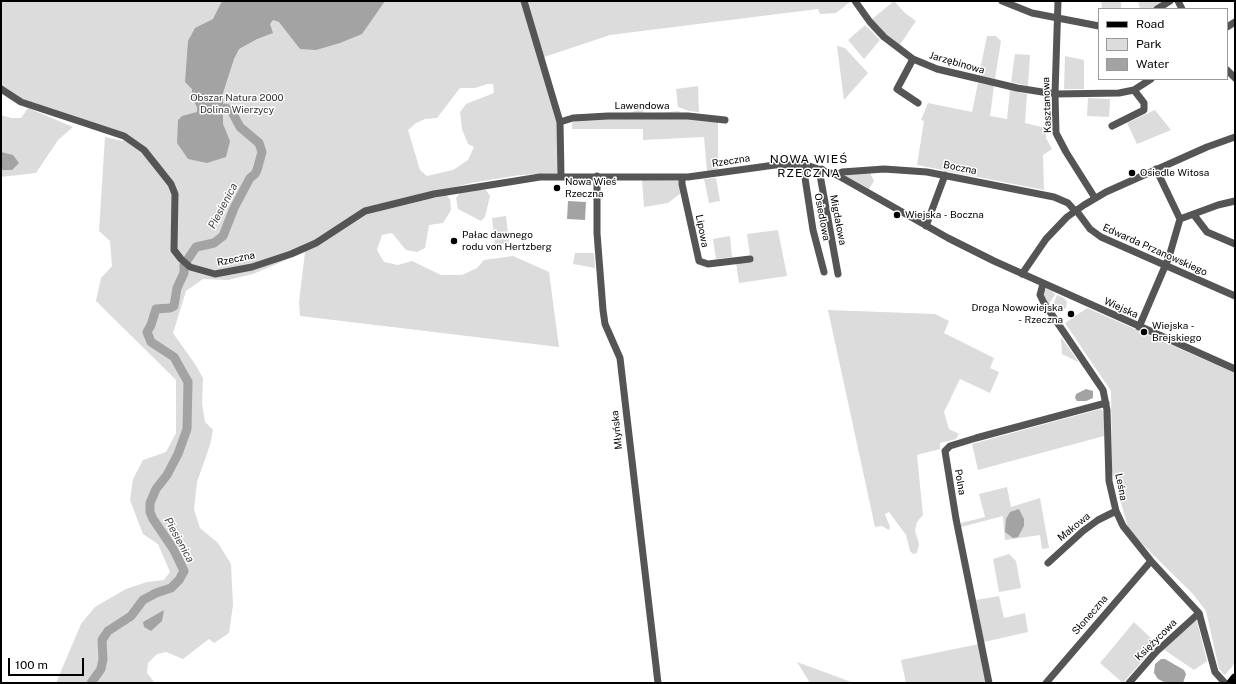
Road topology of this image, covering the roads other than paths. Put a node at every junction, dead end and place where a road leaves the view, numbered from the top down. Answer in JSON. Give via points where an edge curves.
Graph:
{"nodes":[{"id":1,"x":524,"y":1,"type":"edge"},
{"id":2,"x":855,"y":1,"type":"edge"},
{"id":3,"x":1002,"y":1,"type":"edge"},
{"id":4,"x":1058,"y":1,"type":"edge"},
{"id":5,"x":1170,"y":1,"type":"edge"},
{"id":6,"x":1160,"y":8,"type":"edge"},
{"id":7,"x":1057,"y":19,"type":"junction"},
{"id":8,"x":1098,"y":26,"type":"edge"},
{"id":9,"x":913,"y":59,"type":"junction"},
{"id":10,"x":1149,"y":80,"type":"edge"},
{"id":11,"x":1,"y":88,"type":"edge"},
{"id":12,"x":1134,"y":90,"type":"junction"},
{"id":13,"x":1055,"y":94,"type":"junction"},
{"id":14,"x":918,"y":103,"type":"dead end"},
{"id":15,"x":724,"y":120,"type":"dead end"},
{"id":16,"x":560,"y":122,"type":"junction"},
{"id":17,"x":1112,"y":126,"type":"dead end"},
{"id":18,"x":1235,"y":137,"type":"edge"},
{"id":19,"x":803,"y":165,"type":"junction"},
{"id":20,"x":822,"y":169,"type":"junction"},
{"id":21,"x":1156,"y":170,"type":"junction"},
{"id":22,"x":837,"y":175,"type":"junction"},
{"id":23,"x":945,"y":175,"type":"junction"},
{"id":24,"x":562,"y":176,"type":"junction"},
{"id":25,"x":597,"y":176,"type":"junction"},
{"id":26,"x":682,"y":177,"type":"junction"},
{"id":27,"x":1095,"y":198,"type":"junction"},
{"id":28,"x":1235,"y":201,"type":"edge"},
{"id":29,"x":1076,"y":210,"type":"junction"},
{"id":30,"x":1194,"y":215,"type":"junction"},
{"id":31,"x":1180,"y":219,"type":"junction"},
{"id":32,"x":926,"y":226,"type":"junction"},
{"id":33,"x":1235,"y":244,"type":"edge"},
{"id":34,"x":750,"y":259,"type":"dead end"},
{"id":35,"x":1166,"y":266,"type":"junction"},
{"id":36,"x":824,"y":272,"type":"dead end"},
{"id":37,"x":838,"y":274,"type":"dead end"},
{"id":38,"x":1022,"y":274,"type":"junction"},
{"id":39,"x":1043,"y":284,"type":"junction"},
{"id":40,"x":1235,"y":296,"type":"edge"},
{"id":41,"x":1139,"y":327,"type":"junction"},
{"id":42,"x":1235,"y":369,"type":"edge"},
{"id":43,"x":1106,"y":403,"type":"junction"},
{"id":44,"x":1116,"y":510,"type":"junction"},
{"id":45,"x":1151,"y":561,"type":"junction"},
{"id":46,"x":1048,"y":563,"type":"dead end"},
{"id":47,"x":1199,"y":613,"type":"junction"},
{"id":48,"x":1235,"y":678,"type":"edge"},
{"id":49,"x":1222,"y":682,"type":"edge"},
{"id":50,"x":658,"y":683,"type":"edge"},
{"id":51,"x":989,"y":683,"type":"edge"},
{"id":52,"x":1046,"y":683,"type":"edge"},
{"id":53,"x":1129,"y":683,"type":"edge"},
{"id":54,"x":1231,"y":683,"type":"edge"}],
"edges":[{"from":1,"to":16,"type":"street"},
{"from":2,"to":9,"type":"street","name":"Jarzębinowa","via":[[884,37]]},
{"from":3,"to":7,"type":"street","via":[[1032,14]]},
{"from":4,"to":7,"type":"street","name":"Kasztanowa"},
{"from":5,"to":6,"type":"street"},
{"from":7,"to":8,"type":"street"},
{"from":7,"to":13,"type":"street","name":"Kasztanowa"},
{"from":9,"to":13,"type":"street","name":"Jarzębinowa","via":[[964,76]]},
{"from":9,"to":14,"type":"street","via":[[897,89]]},
{"from":10,"to":12,"type":"street"},
{"from":11,"to":24,"type":"street","name":"Rzeczna","via":[[21,102],[124,136],[144,150],[171,184],[175,194],[174,250],[190,266],[215,274],[252,267],[292,254],[316,243],[372,209],[434,194],[523,178]]},
{"from":12,"to":13,"type":"street","name":"Jarzębinowa","via":[[1112,94]]},
{"from":12,"to":17,"type":"street","via":[[1144,103],[1144,110]]},
{"from":13,"to":27,"type":"street","name":"Kasztanowa","via":[[1055,125],[1059,141]]},
{"from":15,"to":16,"type":"street","name":"Lawendowa","via":[[688,116],[608,116],[573,118]]},
{"from":16,"to":24,"type":"street"},
{"from":18,"to":21,"type":"street"},
{"from":19,"to":20,"type":"street","name":"Rzeczna"},
{"from":19,"to":26,"type":"street","name":"Rzeczna","via":[[775,165]]},
{"from":19,"to":36,"type":"street","name":"Osiedlowa","via":[[813,230]]},
{"from":20,"to":22,"type":"street","name":"Rzeczna"},
{"from":20,"to":37,"type":"street","name":"Migdałowa","via":[[820,175]]},
{"from":21,"to":27,"type":"street"},
{"from":21,"to":31,"type":"street"},
{"from":22,"to":23,"type":"street","name":"Boczna","via":[[850,171],[891,168]]},
{"from":22,"to":32,"type":"street","name":"Rzeczna"},
{"from":23,"to":29,"type":"street","name":"Boczna","via":[[1054,197]]},
{"from":23,"to":32,"type":"street"},
{"from":24,"to":25,"type":"street","name":"Rzeczna"},
{"from":25,"to":26,"type":"street","name":"Rzeczna"},
{"from":25,"to":50,"type":"street","name":"Młyńska","via":[[597,233],[603,310],[605,324],[620,358]]},
{"from":26,"to":34,"type":"street","name":"Lipowa","via":[[699,261],[708,264]]},
{"from":27,"to":29,"type":"street"},
{"from":28,"to":30,"type":"street"},
{"from":29,"to":35,"type":"street","name":"Edwarda Przanowskiego","via":[[1097,235]]},
{"from":29,"to":38,"type":"street","via":[[1046,239]]},
{"from":30,"to":31,"type":"street"},
{"from":30,"to":33,"type":"street","via":[[1207,232]]},
{"from":31,"to":35,"type":"street"},
{"from":32,"to":38,"type":"street","name":"Rzeczna"},
{"from":35,"to":40,"type":"street","name":"Edwarda Przanowskiego"},
{"from":35,"to":41,"type":"street"},
{"from":38,"to":39,"type":"street","name":"Wiejska"},
{"from":39,"to":41,"type":"street","name":"Wiejska"},
{"from":39,"to":43,"type":"street","name":"Leśna","via":[[1040,296],[1099,382]]},
{"from":41,"to":42,"type":"street","name":"Wiejska"},
{"from":43,"to":44,"type":"street","name":"Leśna","via":[[1108,476]]},
{"from":43,"to":51,"type":"street","name":"Polna","via":[[976,438],[945,450]]},
{"from":44,"to":45,"type":"street","name":"Leśna","via":[[1126,531]]},
{"from":44,"to":46,"type":"street","name":"Makowa","via":[[1083,531]]},
{"from":45,"to":47,"type":"street","name":"Leśna"},
{"from":45,"to":52,"type":"street","name":"Słoneczna"},
{"from":47,"to":49,"type":"street","name":"Leśna","via":[[1215,672]]},
{"from":47,"to":53,"type":"street","name":"Księżycowa","via":[[1156,652]]},
{"from":48,"to":54,"type":"main road"}]}
